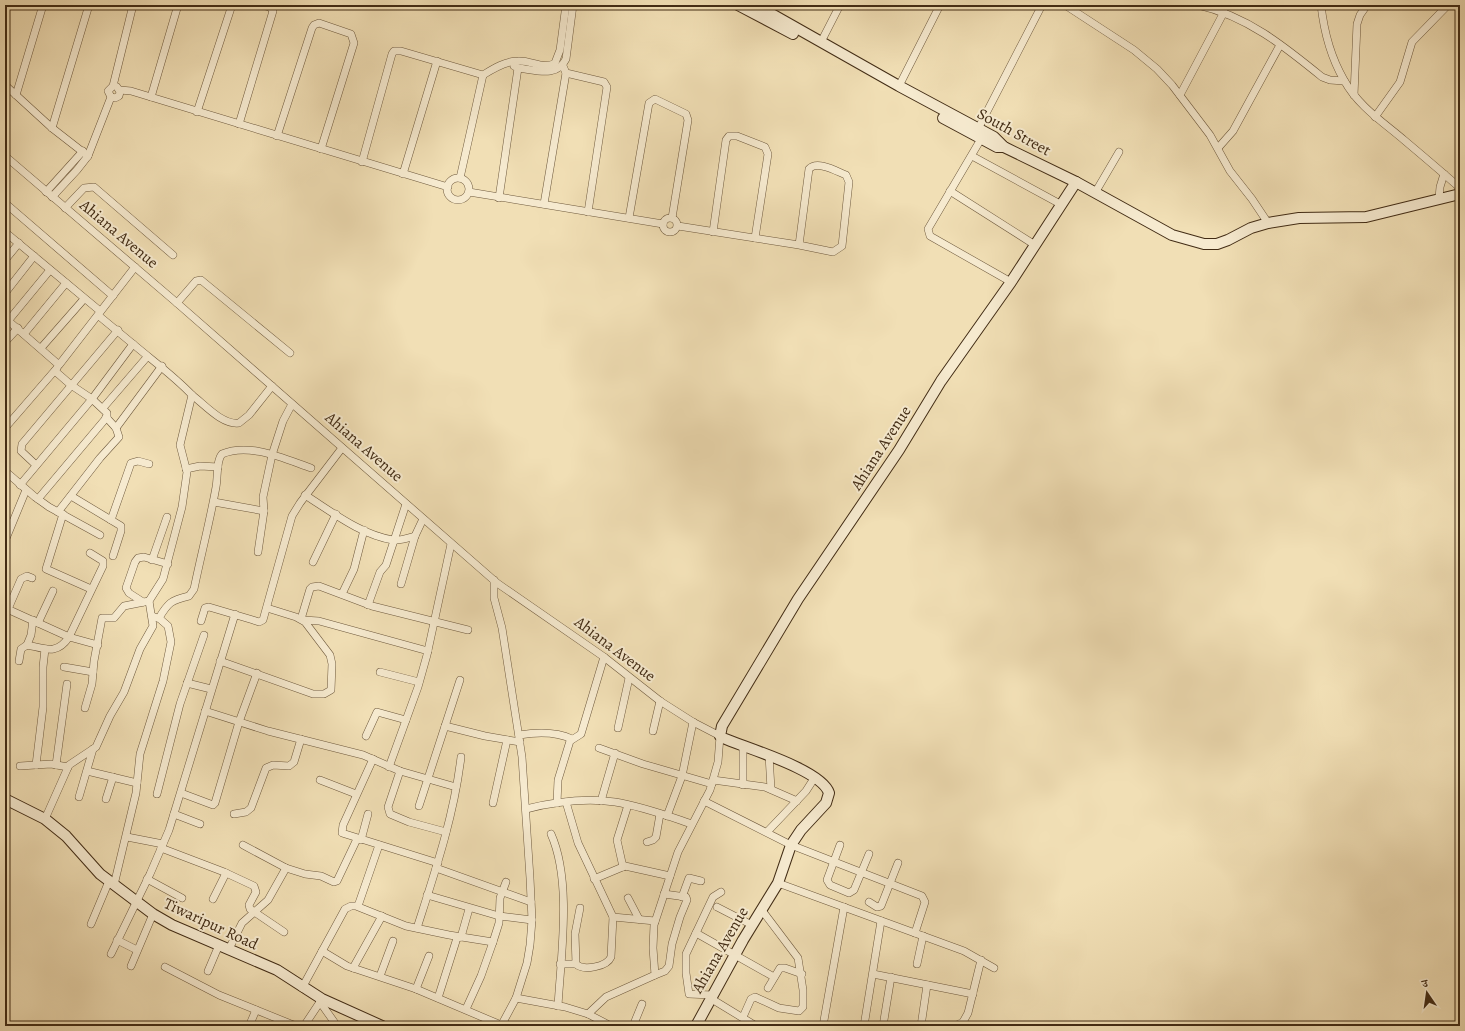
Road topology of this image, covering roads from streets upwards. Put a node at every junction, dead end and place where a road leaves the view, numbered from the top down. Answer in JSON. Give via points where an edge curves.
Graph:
{"nodes":[{"id":1,"x":43,"y":5,"type":"edge"},
{"id":2,"x":89,"y":5,"type":"edge"},
{"id":3,"x":133,"y":5,"type":"edge"},
{"id":4,"x":178,"y":5,"type":"edge"},
{"id":5,"x":232,"y":5,"type":"edge"},
{"id":6,"x":262,"y":5,"type":"edge"},
{"id":7,"x":738,"y":5,"type":"edge"},
{"id":8,"x":753,"y":5,"type":"edge"},
{"id":9,"x":840,"y":5,"type":"edge"},
{"id":10,"x":940,"y":5,"type":"edge"},
{"id":11,"x":1042,"y":5,"type":"edge"},
{"id":12,"x":1066,"y":5,"type":"edge"},
{"id":13,"x":1198,"y":5,"type":"edge"},
{"id":14,"x":1321,"y":5,"type":"edge"},
{"id":15,"x":1367,"y":5,"type":"edge"},
{"id":16,"x":1448,"y":5,"type":"edge"},
{"id":17,"x":569,"y":7,"type":"edge"},
{"id":18,"x":770,"y":12,"type":"edge"},
{"id":19,"x":1224,"y":12,"type":"junction"},
{"id":20,"x":821,"y":42,"type":"junction"},
{"id":21,"x":1280,"y":45,"type":"junction"},
{"id":22,"x":437,"y":61,"type":"junction"},
{"id":23,"x":512,"y":63,"type":"junction"},
{"id":24,"x":563,"y":66,"type":"junction"},
{"id":25,"x":518,"y":68,"type":"junction"},
{"id":26,"x":566,"y":73,"type":"junction"},
{"id":27,"x":483,"y":75,"type":"junction"},
{"id":28,"x":1344,"y":81,"type":"junction"},
{"id":29,"x":5,"y":85,"type":"edge"},
{"id":30,"x":113,"y":86,"type":"junction"},
{"id":31,"x":899,"y":86,"type":"junction"},
{"id":32,"x":120,"y":90,"type":"junction"},
{"id":33,"x":1354,"y":94,"type":"junction"},
{"id":34,"x":16,"y":95,"type":"junction"},
{"id":35,"x":1180,"y":95,"type":"junction"},
{"id":36,"x":111,"y":97,"type":"junction"},
{"id":37,"x":151,"y":97,"type":"junction"},
{"id":38,"x":197,"y":112,"type":"junction"},
{"id":39,"x":1375,"y":117,"type":"junction"},
{"id":40,"x":239,"y":124,"type":"junction"},
{"id":41,"x":52,"y":128,"type":"junction"},
{"id":42,"x":979,"y":134,"type":"junction"},
{"id":43,"x":278,"y":136,"type":"junction"},
{"id":44,"x":1218,"y":148,"type":"junction"},
{"id":45,"x":321,"y":149,"type":"junction"},
{"id":46,"x":1119,"y":152,"type":"dead end"},
{"id":47,"x":85,"y":153,"type":"junction"},
{"id":48,"x":5,"y":156,"type":"edge"},
{"id":49,"x":972,"y":156,"type":"junction"},
{"id":50,"x":362,"y":162,"type":"junction"},
{"id":51,"x":403,"y":174,"type":"junction"},
{"id":52,"x":1444,"y":174,"type":"junction"},
{"id":53,"x":460,"y":178,"type":"junction"},
{"id":54,"x":1076,"y":182,"type":"junction"},
{"id":55,"x":448,"y":187,"type":"junction"},
{"id":56,"x":1460,"y":188,"type":"edge"},
{"id":57,"x":950,"y":191,"type":"junction"},
{"id":58,"x":469,"y":192,"type":"junction"},
{"id":59,"x":1095,"y":193,"type":"junction"},
{"id":60,"x":49,"y":194,"type":"junction"},
{"id":61,"x":1460,"y":194,"type":"edge"},
{"id":62,"x":499,"y":198,"type":"junction"},
{"id":63,"x":1439,"y":198,"type":"junction"},
{"id":64,"x":5,"y":203,"type":"edge"},
{"id":65,"x":544,"y":204,"type":"junction"},
{"id":66,"x":1062,"y":205,"type":"junction"},
{"id":67,"x":65,"y":208,"type":"junction"},
{"id":68,"x":588,"y":212,"type":"junction"},
{"id":69,"x":629,"y":218,"type":"junction"},
{"id":70,"x":672,"y":218,"type":"junction"},
{"id":71,"x":1268,"y":223,"type":"junction"},
{"id":72,"x":663,"y":224,"type":"junction"},
{"id":73,"x":678,"y":226,"type":"junction"},
{"id":74,"x":5,"y":232,"type":"edge"},
{"id":75,"x":713,"y":232,"type":"junction"},
{"id":76,"x":755,"y":238,"type":"junction"},
{"id":77,"x":19,"y":243,"type":"junction"},
{"id":78,"x":799,"y":245,"type":"junction"},
{"id":79,"x":1035,"y":246,"type":"junction"},
{"id":80,"x":173,"y":255,"type":"dead end"},
{"id":81,"x":34,"y":256,"type":"junction"},
{"id":82,"x":5,"y":260,"type":"edge"},
{"id":83,"x":135,"y":267,"type":"junction"},
{"id":84,"x":50,"y":270,"type":"junction"},
{"id":85,"x":1011,"y":282,"type":"junction"},
{"id":86,"x":66,"y":283,"type":"junction"},
{"id":87,"x":5,"y":294,"type":"edge"},
{"id":88,"x":113,"y":296,"type":"junction"},
{"id":89,"x":84,"y":298,"type":"junction"},
{"id":90,"x":177,"y":302,"type":"junction"},
{"id":91,"x":100,"y":313,"type":"junction"},
{"id":92,"x":7,"y":319,"type":"edge"},
{"id":93,"x":18,"y":328,"type":"junction"},
{"id":94,"x":118,"y":330,"type":"junction"},
{"id":95,"x":24,"y":334,"type":"junction"},
{"id":96,"x":5,"y":342,"type":"edge"},
{"id":97,"x":133,"y":344,"type":"junction"},
{"id":98,"x":41,"y":348,"type":"junction"},
{"id":99,"x":290,"y":353,"type":"dead end"},
{"id":100,"x":147,"y":356,"type":"junction"},
{"id":101,"x":162,"y":366,"type":"junction"},
{"id":102,"x":57,"y":368,"type":"junction"},
{"id":103,"x":71,"y":385,"type":"junction"},
{"id":104,"x":272,"y":386,"type":"junction"},
{"id":105,"x":192,"y":395,"type":"junction"},
{"id":106,"x":92,"y":399,"type":"junction"},
{"id":107,"x":292,"y":404,"type":"junction"},
{"id":108,"x":103,"y":408,"type":"junction"},
{"id":109,"x":106,"y":417,"type":"junction"},
{"id":110,"x":5,"y":428,"type":"edge"},
{"id":111,"x":116,"y":428,"type":"junction"},
{"id":112,"x":342,"y":448,"type":"junction"},
{"id":113,"x":272,"y":455,"type":"junction"},
{"id":114,"x":149,"y":464,"type":"dead end"},
{"id":115,"x":36,"y":465,"type":"junction"},
{"id":116,"x":218,"y":467,"type":"junction"},
{"id":117,"x":311,"y":468,"type":"dead end"},
{"id":118,"x":186,"y":469,"type":"junction"},
{"id":119,"x":5,"y":471,"type":"edge"},
{"id":120,"x":23,"y":487,"type":"junction"},
{"id":121,"x":305,"y":495,"type":"junction"},
{"id":122,"x":71,"y":496,"type":"junction"},
{"id":123,"x":38,"y":499,"type":"junction"},
{"id":124,"x":214,"y":502,"type":"junction"},
{"id":125,"x":406,"y":504,"type":"junction"},
{"id":126,"x":264,"y":511,"type":"junction"},
{"id":127,"x":61,"y":513,"type":"junction"},
{"id":128,"x":336,"y":514,"type":"junction"},
{"id":129,"x":167,"y":517,"type":"dead end"},
{"id":130,"x":423,"y":519,"type":"junction"},
{"id":131,"x":111,"y":520,"type":"junction"},
{"id":132,"x":364,"y":530,"type":"junction"},
{"id":133,"x":100,"y":535,"type":"dead end"},
{"id":134,"x":415,"y":536,"type":"junction"},
{"id":135,"x":394,"y":540,"type":"junction"},
{"id":136,"x":5,"y":541,"type":"edge"},
{"id":137,"x":451,"y":544,"type":"junction"},
{"id":138,"x":258,"y":552,"type":"dead end"},
{"id":139,"x":90,"y":553,"type":"dead end"},
{"id":140,"x":113,"y":556,"type":"dead end"},
{"id":141,"x":152,"y":560,"type":"junction"},
{"id":142,"x":313,"y":562,"type":"dead end"},
{"id":143,"x":168,"y":564,"type":"junction"},
{"id":144,"x":32,"y":578,"type":"dead end"},
{"id":145,"x":494,"y":580,"type":"junction"},
{"id":146,"x":401,"y":584,"type":"dead end"},
{"id":147,"x":91,"y":590,"type":"junction"},
{"id":148,"x":53,"y":591,"type":"dead end"},
{"id":149,"x":342,"y":594,"type":"junction"},
{"id":150,"x":146,"y":602,"type":"junction"},
{"id":151,"x":368,"y":605,"type":"junction"},
{"id":152,"x":267,"y":608,"type":"junction"},
{"id":153,"x":6,"y":609,"type":"edge"},
{"id":154,"x":235,"y":614,"type":"junction"},
{"id":155,"x":155,"y":618,"type":"junction"},
{"id":156,"x":302,"y":620,"type":"junction"},
{"id":157,"x":35,"y":621,"type":"junction"},
{"id":158,"x":201,"y":621,"type":"dead end"},
{"id":159,"x":435,"y":622,"type":"junction"},
{"id":160,"x":468,"y":630,"type":"dead end"},
{"id":161,"x":204,"y":635,"type":"dead end"},
{"id":162,"x":70,"y":637,"type":"junction"},
{"id":163,"x":27,"y":645,"type":"junction"},
{"id":164,"x":98,"y":645,"type":"junction"},
{"id":165,"x":45,"y":649,"type":"junction"},
{"id":166,"x":428,"y":651,"type":"junction"},
{"id":167,"x":604,"y":658,"type":"junction"},
{"id":168,"x":19,"y":660,"type":"dead end"},
{"id":169,"x":220,"y":661,"type":"junction"},
{"id":170,"x":64,"y":667,"type":"dead end"},
{"id":171,"x":93,"y":672,"type":"junction"},
{"id":172,"x":380,"y":672,"type":"dead end"},
{"id":173,"x":256,"y":673,"type":"junction"},
{"id":174,"x":629,"y":678,"type":"junction"},
{"id":175,"x":460,"y":680,"type":"dead end"},
{"id":176,"x":419,"y":682,"type":"junction"},
{"id":177,"x":187,"y":683,"type":"junction"},
{"id":178,"x":67,"y":684,"type":"dead end"},
{"id":179,"x":211,"y":690,"type":"junction"},
{"id":180,"x":660,"y":701,"type":"junction"},
{"id":181,"x":84,"y":708,"type":"dead end"},
{"id":182,"x":205,"y":711,"type":"junction"},
{"id":183,"x":406,"y":720,"type":"junction"},
{"id":184,"x":239,"y":722,"type":"junction"},
{"id":185,"x":693,"y":722,"type":"junction"},
{"id":186,"x":445,"y":726,"type":"junction"},
{"id":187,"x":618,"y":728,"type":"dead end"},
{"id":188,"x":653,"y":732,"type":"dead end"},
{"id":189,"x":366,"y":736,"type":"dead end"},
{"id":190,"x":720,"y":736,"type":"junction"},
{"id":191,"x":519,"y":738,"type":"junction"},
{"id":192,"x":301,"y":739,"type":"junction"},
{"id":193,"x":572,"y":739,"type":"junction"},
{"id":194,"x":507,"y":740,"type":"junction"},
{"id":195,"x":743,"y":746,"type":"junction"},
{"id":196,"x":598,"y":748,"type":"dead end"},
{"id":197,"x":93,"y":749,"type":"junction"},
{"id":198,"x":615,"y":753,"type":"junction"},
{"id":199,"x":769,"y":755,"type":"junction"},
{"id":200,"x":460,"y":757,"type":"dead end"},
{"id":201,"x":373,"y":759,"type":"junction"},
{"id":202,"x":36,"y":765,"type":"junction"},
{"id":203,"x":56,"y":765,"type":"junction"},
{"id":204,"x":20,"y":766,"type":"dead end"},
{"id":205,"x":68,"y":767,"type":"junction"},
{"id":206,"x":389,"y":767,"type":"junction"},
{"id":207,"x":87,"y":771,"type":"junction"},
{"id":208,"x":400,"y":771,"type":"junction"},
{"id":209,"x":682,"y":776,"type":"junction"},
{"id":210,"x":113,"y":777,"type":"junction"},
{"id":211,"x":814,"y":777,"type":"junction"},
{"id":212,"x":320,"y":780,"type":"dead end"},
{"id":213,"x":428,"y":780,"type":"junction"},
{"id":214,"x":712,"y":782,"type":"junction"},
{"id":215,"x":137,"y":783,"type":"junction"},
{"id":216,"x":743,"y":784,"type":"junction"},
{"id":217,"x":456,"y":787,"type":"junction"},
{"id":218,"x":771,"y":789,"type":"junction"},
{"id":219,"x":157,"y":794,"type":"dead end"},
{"id":220,"x":181,"y":794,"type":"junction"},
{"id":221,"x":356,"y":794,"type":"junction"},
{"id":222,"x":79,"y":797,"type":"dead end"},
{"id":223,"x":5,"y":799,"type":"edge"},
{"id":224,"x":106,"y":799,"type":"dead end"},
{"id":225,"x":601,"y":801,"type":"junction"},
{"id":226,"x":704,"y":801,"type":"junction"},
{"id":227,"x":796,"y":801,"type":"junction"},
{"id":228,"x":566,"y":802,"type":"junction"},
{"id":229,"x":493,"y":803,"type":"dead end"},
{"id":230,"x":557,"y":803,"type":"junction"},
{"id":231,"x":628,"y":805,"type":"junction"},
{"id":232,"x":420,"y":806,"type":"dead end"},
{"id":233,"x":526,"y":809,"type":"junction"},
{"id":234,"x":174,"y":814,"type":"junction"},
{"id":235,"x":234,"y":814,"type":"dead end"},
{"id":236,"x":368,"y":814,"type":"dead end"},
{"id":237,"x":660,"y":814,"type":"junction"},
{"id":238,"x":667,"y":816,"type":"junction"},
{"id":239,"x":45,"y":819,"type":"junction"},
{"id":240,"x":200,"y":824,"type":"dead end"},
{"id":241,"x":692,"y":824,"type":"junction"},
{"id":242,"x":446,"y":832,"type":"junction"},
{"id":243,"x":767,"y":832,"type":"junction"},
{"id":244,"x":551,"y":834,"type":"dead end"},
{"id":245,"x":127,"y":837,"type":"junction"},
{"id":246,"x":359,"y":839,"type":"junction"},
{"id":247,"x":647,"y":842,"type":"dead end"},
{"id":248,"x":243,"y":845,"type":"dead end"},
{"id":249,"x":379,"y":845,"type":"junction"},
{"id":250,"x":791,"y":845,"type":"junction"},
{"id":251,"x":840,"y":845,"type":"dead end"},
{"id":252,"x":162,"y":846,"type":"junction"},
{"id":253,"x":869,"y":854,"type":"dead end"},
{"id":254,"x":834,"y":862,"type":"junction"},
{"id":255,"x":898,"y":863,"type":"dead end"},
{"id":256,"x":437,"y":865,"type":"junction"},
{"id":257,"x":623,"y":866,"type":"junction"},
{"id":258,"x":286,"y":868,"type":"junction"},
{"id":259,"x":226,"y":873,"type":"junction"},
{"id":260,"x":861,"y":873,"type":"junction"},
{"id":261,"x":670,"y":876,"type":"junction"},
{"id":262,"x":147,"y":879,"type":"junction"},
{"id":263,"x":594,"y":879,"type":"junction"},
{"id":264,"x":701,"y":881,"type":"dead end"},
{"id":265,"x":506,"y":882,"type":"dead end"},
{"id":266,"x":111,"y":883,"type":"junction"},
{"id":267,"x":778,"y":883,"type":"junction"},
{"id":268,"x":889,"y":884,"type":"junction"},
{"id":269,"x":503,"y":891,"type":"junction"},
{"id":270,"x":721,"y":892,"type":"dead end"},
{"id":271,"x":664,"y":894,"type":"junction"},
{"id":272,"x":427,"y":895,"type":"junction"},
{"id":273,"x":682,"y":897,"type":"junction"},
{"id":274,"x":182,"y":898,"type":"dead end"},
{"id":275,"x":628,"y":898,"type":"dead end"},
{"id":276,"x":213,"y":899,"type":"dead end"},
{"id":277,"x":136,"y":902,"type":"junction"},
{"id":278,"x":531,"y":902,"type":"junction"},
{"id":279,"x":869,"y":902,"type":"dead end"},
{"id":280,"x":358,"y":906,"type":"junction"},
{"id":281,"x":717,"y":907,"type":"dead end"},
{"id":282,"x":844,"y":907,"type":"junction"},
{"id":283,"x":580,"y":908,"type":"dead end"},
{"id":284,"x":469,"y":909,"type":"junction"},
{"id":285,"x":761,"y":909,"type":"junction"},
{"id":286,"x":254,"y":913,"type":"junction"},
{"id":287,"x":154,"y":914,"type":"junction"},
{"id":288,"x":382,"y":916,"type":"junction"},
{"id":289,"x":499,"y":916,"type":"junction"},
{"id":290,"x":613,"y":917,"type":"junction"},
{"id":291,"x":639,"y":919,"type":"junction"},
{"id":292,"x":532,"y":920,"type":"junction"},
{"id":293,"x":655,"y":921,"type":"junction"},
{"id":294,"x":881,"y":921,"type":"junction"},
{"id":295,"x":92,"y":924,"type":"dead end"},
{"id":296,"x":752,"y":925,"type":"junction"},
{"id":297,"x":416,"y":928,"type":"junction"},
{"id":298,"x":284,"y":932,"type":"dead end"},
{"id":299,"x":696,"y":933,"type":"junction"},
{"id":300,"x":915,"y":933,"type":"junction"},
{"id":301,"x":923,"y":936,"type":"junction"},
{"id":302,"x":461,"y":937,"type":"junction"},
{"id":303,"x":117,"y":940,"type":"junction"},
{"id":304,"x":394,"y":941,"type":"dead end"},
{"id":305,"x":493,"y":942,"type":"junction"},
{"id":306,"x":219,"y":945,"type":"junction"},
{"id":307,"x":229,"y":949,"type":"junction"},
{"id":308,"x":137,"y":950,"type":"junction"},
{"id":309,"x":322,"y":951,"type":"junction"},
{"id":310,"x":111,"y":954,"type":"dead end"},
{"id":311,"x":735,"y":954,"type":"junction"},
{"id":312,"x":429,"y":956,"type":"dead end"},
{"id":313,"x":981,"y":960,"type":"junction"},
{"id":314,"x":560,"y":964,"type":"junction"},
{"id":315,"x":576,"y":964,"type":"junction"},
{"id":316,"x":917,"y":964,"type":"dead end"},
{"id":317,"x":131,"y":966,"type":"dead end"},
{"id":318,"x":165,"y":967,"type":"dead end"},
{"id":319,"x":353,"y":968,"type":"junction"},
{"id":320,"x":994,"y":968,"type":"dead end"},
{"id":321,"x":208,"y":971,"type":"dead end"},
{"id":322,"x":802,"y":974,"type":"junction"},
{"id":323,"x":873,"y":974,"type":"junction"},
{"id":324,"x":655,"y":975,"type":"junction"},
{"id":325,"x":380,"y":976,"type":"junction"},
{"id":326,"x":774,"y":977,"type":"junction"},
{"id":327,"x":891,"y":977,"type":"junction"},
{"id":328,"x":927,"y":985,"type":"junction"},
{"id":329,"x":302,"y":988,"type":"junction"},
{"id":330,"x":768,"y":988,"type":"dead end"},
{"id":331,"x":416,"y":989,"type":"junction"},
{"id":332,"x":973,"y":994,"type":"junction"},
{"id":333,"x":711,"y":996,"type":"junction"},
{"id":334,"x":438,"y":998,"type":"junction"},
{"id":335,"x":516,"y":998,"type":"junction"},
{"id":336,"x":321,"y":1001,"type":"junction"},
{"id":337,"x":642,"y":1004,"type":"dead end"},
{"id":338,"x":558,"y":1006,"type":"junction"},
{"id":339,"x":466,"y":1009,"type":"junction"},
{"id":340,"x":256,"y":1010,"type":"junction"},
{"id":341,"x":588,"y":1014,"type":"junction"},
{"id":342,"x":743,"y":1017,"type":"junction"},
{"id":343,"x":253,"y":1026,"type":"edge"},
{"id":344,"x":296,"y":1026,"type":"edge"},
{"id":345,"x":304,"y":1026,"type":"edge"},
{"id":346,"x":337,"y":1026,"type":"edge"},
{"id":347,"x":382,"y":1026,"type":"edge"},
{"id":348,"x":501,"y":1026,"type":"edge"},
{"id":349,"x":611,"y":1026,"type":"edge"},
{"id":350,"x":632,"y":1026,"type":"edge"},
{"id":351,"x":696,"y":1026,"type":"edge"},
{"id":352,"x":756,"y":1026,"type":"edge"},
{"id":353,"x":823,"y":1026,"type":"edge"},
{"id":354,"x":864,"y":1026,"type":"edge"},
{"id":355,"x":883,"y":1026,"type":"edge"},
{"id":356,"x":921,"y":1026,"type":"edge"},
{"id":357,"x":955,"y":1026,"type":"edge"}],
"edges":[{"from":1,"to":34,"type":"street"},
{"from":2,"to":41,"type":"street"},
{"from":3,"to":30,"type":"street"},
{"from":4,"to":37,"type":"street"},
{"from":5,"to":38,"type":"street"},
{"from":6,"to":40,"type":"street","via":[[270,7],[273,11]]},
{"from":7,"to":18,"type":"street"},
{"from":8,"to":18,"type":"street","name":"South Street"},
{"from":9,"to":20,"type":"street"},
{"from":10,"to":31,"type":"street"},
{"from":11,"to":42,"type":"street"},
{"from":12,"to":35,"type":"street","via":[[1148,61]]},
{"from":13,"to":19,"type":"street"},
{"from":14,"to":28,"type":"street","via":[[1322,25],[1327,44]]},
{"from":15,"to":33,"type":"street","via":[[1357,24]]},
{"from":16,"to":39,"type":"street","via":[[1412,42],[1400,82]]},
{"from":17,"to":23,"type":"street","via":[[555,62],[548,66],[522,61]]},
{"from":17,"to":24,"type":"street","via":[[566,59]]},
{"from":18,"to":20,"type":"street","name":"South Street"},
{"from":18,"to":42,"type":"street"},
{"from":19,"to":21,"type":"street","via":[[1257,28]]},
{"from":19,"to":35,"type":"street"},
{"from":20,"to":31,"type":"street","name":"South Street"},
{"from":21,"to":28,"type":"street","via":[[1322,77]]},
{"from":21,"to":44,"type":"street","via":[[1233,131]]},
{"from":22,"to":27,"type":"street"},
{"from":22,"to":50,"type":"street","via":[[401,51],[392,54]]},
{"from":22,"to":51,"type":"street"},
{"from":23,"to":25,"type":"street"},
{"from":23,"to":27,"type":"street","via":[[495,67]]},
{"from":24,"to":25,"type":"street","via":[[551,72]]},
{"from":24,"to":26,"type":"street"},
{"from":25,"to":62,"type":"street"},
{"from":26,"to":65,"type":"street"},
{"from":26,"to":68,"type":"street","via":[[604,82],[607,87]]},
{"from":27,"to":53,"type":"street"},
{"from":28,"to":33,"type":"street"},
{"from":29,"to":34,"type":"street"},
{"from":30,"to":32,"type":"street"},
{"from":30,"to":36,"type":"street","via":[[108,90]]},
{"from":31,"to":42,"type":"street","name":"South Street"},
{"from":32,"to":36,"type":"street","via":[[119,96]]},
{"from":32,"to":37,"type":"street"},
{"from":33,"to":39,"type":"street"},
{"from":34,"to":41,"type":"street"},
{"from":35,"to":44,"type":"street"},
{"from":36,"to":47,"type":"street"},
{"from":37,"to":38,"type":"street"},
{"from":38,"to":40,"type":"street"},
{"from":39,"to":52,"type":"street"},
{"from":40,"to":43,"type":"street"},
{"from":41,"to":47,"type":"street"},
{"from":42,"to":49,"type":"street"},
{"from":42,"to":54,"type":"street","name":"South Street","via":[[994,137],[1004,147]]},
{"from":43,"to":45,"type":"street"},
{"from":43,"to":45,"type":"street","via":[[312,28],[319,23],[351,34],[354,42]]},
{"from":44,"to":71,"type":"street","via":[[1230,171]]},
{"from":45,"to":50,"type":"street"},
{"from":46,"to":59,"type":"street"},
{"from":47,"to":60,"type":"street","via":[[77,170]]},
{"from":48,"to":60,"type":"street","name":"Ahiana Avenue"},
{"from":49,"to":57,"type":"street"},
{"from":49,"to":66,"type":"street"},
{"from":50,"to":51,"type":"street"},
{"from":51,"to":55,"type":"street"},
{"from":52,"to":56,"type":"street"},
{"from":52,"to":63,"type":"street"},
{"from":53,"to":55,"type":"street","via":[[452,180]]},
{"from":53,"to":58,"type":"street","via":[[469,185]]},
{"from":54,"to":59,"type":"street","name":"South Street"},
{"from":54,"to":66,"type":"street","name":"Ahiana Avenue"},
{"from":55,"to":58,"type":"street","via":[[449,195],[456,199],[464,199]]},
{"from":57,"to":79,"type":"street"},
{"from":57,"to":85,"type":"street","via":[[928,229],[930,236]]},
{"from":58,"to":62,"type":"street"},
{"from":59,"to":71,"type":"street","name":"South Street","via":[[1172,235],[1204,244],[1217,244]]},
{"from":60,"to":67,"type":"street","name":"Ahiana Avenue"},
{"from":61,"to":63,"type":"street","name":"South Street"},
{"from":62,"to":65,"type":"street"},
{"from":63,"to":71,"type":"street","name":"South Street","via":[[1366,217],[1299,218]]},
{"from":64,"to":88,"type":"street"},
{"from":65,"to":68,"type":"street"},
{"from":66,"to":79,"type":"street","name":"Ahiana Avenue"},
{"from":67,"to":80,"type":"street","via":[[84,188],[94,187]]},
{"from":67,"to":83,"type":"street","name":"Ahiana Avenue"},
{"from":68,"to":69,"type":"street"},
{"from":69,"to":70,"type":"street","via":[[649,103],[656,99],[686,114],[688,120]]},
{"from":69,"to":72,"type":"street"},
{"from":70,"to":72,"type":"street","via":[[666,219]]},
{"from":70,"to":73,"type":"street"},
{"from":72,"to":73,"type":"street","via":[[665,230],[670,232]]},
{"from":73,"to":75,"type":"street"},
{"from":74,"to":77,"type":"street"},
{"from":75,"to":76,"type":"street"},
{"from":75,"to":76,"type":"street","via":[[726,140],[729,136],[737,136],[765,147],[768,154]]},
{"from":76,"to":78,"type":"street"},
{"from":77,"to":81,"type":"street"},
{"from":77,"to":82,"type":"street"},
{"from":78,"to":78,"type":"street","via":[[809,170],[817,165],[846,175],[850,182],[841,247],[833,252]]},
{"from":79,"to":85,"type":"street","name":"Ahiana Avenue"},
{"from":81,"to":84,"type":"street"},
{"from":81,"to":87,"type":"street"},
{"from":83,"to":88,"type":"street"},
{"from":83,"to":90,"type":"street","name":"Ahiana Avenue"},
{"from":84,"to":86,"type":"street"},
{"from":84,"to":92,"type":"street"},
{"from":85,"to":190,"type":"street","name":"Ahiana Avenue","via":[[941,381],[899,450],[798,599],[722,726]]},
{"from":86,"to":89,"type":"street"},
{"from":86,"to":95,"type":"street"},
{"from":88,"to":91,"type":"street"},
{"from":89,"to":91,"type":"street"},
{"from":89,"to":98,"type":"street"},
{"from":90,"to":99,"type":"street","via":[[196,281],[201,280]]},
{"from":90,"to":104,"type":"street","name":"Ahiana Avenue"},
{"from":91,"to":94,"type":"street"},
{"from":91,"to":102,"type":"street"},
{"from":92,"to":93,"type":"street"},
{"from":93,"to":95,"type":"street"},
{"from":93,"to":96,"type":"street"},
{"from":94,"to":97,"type":"street"},
{"from":94,"to":103,"type":"street"},
{"from":95,"to":98,"type":"street"},
{"from":97,"to":100,"type":"street"},
{"from":97,"to":106,"type":"street"},
{"from":98,"to":102,"type":"street"},
{"from":100,"to":101,"type":"street"},
{"from":100,"to":108,"type":"street"},
{"from":101,"to":105,"type":"street"},
{"from":101,"to":111,"type":"street"},
{"from":102,"to":103,"type":"street"},
{"from":102,"to":110,"type":"street"},
{"from":103,"to":106,"type":"street"},
{"from":103,"to":115,"type":"street","via":[[21,447],[21,451]]},
{"from":104,"to":105,"type":"street","via":[[249,415],[239,423],[229,422],[218,416]]},
{"from":104,"to":107,"type":"street","name":"Ahiana Avenue"},
{"from":105,"to":118,"type":"street","via":[[180,445]]},
{"from":106,"to":108,"type":"street"},
{"from":106,"to":115,"type":"street"},
{"from":107,"to":112,"type":"street","name":"Ahiana Avenue"},
{"from":107,"to":113,"type":"street","via":[[283,421]]},
{"from":108,"to":109,"type":"street","via":[[107,413]]},
{"from":109,"to":111,"type":"street"},
{"from":109,"to":123,"type":"street"},
{"from":111,"to":122,"type":"street","via":[[119,437]]},
{"from":112,"to":121,"type":"street"},
{"from":112,"to":125,"type":"street","name":"Ahiana Avenue"},
{"from":113,"to":116,"type":"street","via":[[251,451],[225,452],[220,455]]},
{"from":113,"to":117,"type":"street"},
{"from":113,"to":126,"type":"street","via":[[263,497]]},
{"from":114,"to":131,"type":"street","via":[[138,461],[131,463]]},
{"from":115,"to":120,"type":"street"},
{"from":116,"to":118,"type":"street","via":[[200,466]]},
{"from":116,"to":124,"type":"street"},
{"from":118,"to":143,"type":"street","via":[[182,507]]},
{"from":119,"to":120,"type":"street"},
{"from":120,"to":123,"type":"street"},
{"from":120,"to":136,"type":"street"},
{"from":121,"to":128,"type":"street"},
{"from":121,"to":152,"type":"street","via":[[290,524]]},
{"from":122,"to":127,"type":"street"},
{"from":122,"to":131,"type":"street"},
{"from":123,"to":127,"type":"street"},
{"from":124,"to":126,"type":"street"},
{"from":124,"to":155,"type":"street","via":[[194,590],[189,596],[176,598]]},
{"from":125,"to":130,"type":"street","name":"Ahiana Avenue"},
{"from":125,"to":135,"type":"street"},
{"from":126,"to":138,"type":"street"},
{"from":127,"to":133,"type":"street"},
{"from":127,"to":147,"type":"street","via":[[46,569]]},
{"from":128,"to":132,"type":"street"},
{"from":128,"to":142,"type":"street"},
{"from":129,"to":141,"type":"street"},
{"from":130,"to":134,"type":"street"},
{"from":130,"to":137,"type":"street","name":"Ahiana Avenue"},
{"from":131,"to":140,"type":"street","via":[[121,526]]},
{"from":132,"to":135,"type":"street"},
{"from":132,"to":149,"type":"street","via":[[354,569]]},
{"from":134,"to":135,"type":"street"},
{"from":134,"to":146,"type":"street"},
{"from":135,"to":151,"type":"street"},
{"from":137,"to":145,"type":"street","name":"Ahiana Avenue"},
{"from":137,"to":159,"type":"street"},
{"from":139,"to":147,"type":"street","via":[[103,563]]},
{"from":141,"to":143,"type":"street"},
{"from":141,"to":150,"type":"street","via":[[138,558],[126,584],[126,590]]},
{"from":143,"to":150,"type":"street","via":[[164,578]]},
{"from":144,"to":153,"type":"street","via":[[27,576],[21,580]]},
{"from":145,"to":167,"type":"street","name":"Ahiana Avenue"},
{"from":145,"to":191,"type":"street","via":[[494,598],[502,628]]},
{"from":147,"to":162,"type":"street"},
{"from":148,"to":157,"type":"street"},
{"from":149,"to":151,"type":"street"},
{"from":149,"to":156,"type":"street","via":[[319,586],[312,587]]},
{"from":150,"to":155,"type":"street"},
{"from":150,"to":164,"type":"street","via":[[124,606],[114,618],[103,617]]},
{"from":151,"to":159,"type":"street"},
{"from":152,"to":154,"type":"street","via":[[261,622]]},
{"from":152,"to":156,"type":"street"},
{"from":153,"to":157,"type":"street"},
{"from":154,"to":158,"type":"street","via":[[207,607],[203,611]]},
{"from":154,"to":169,"type":"street"},
{"from":155,"to":197,"type":"street","via":[[124,692],[110,716],[100,741]]},
{"from":155,"to":215,"type":"street","via":[[165,622],[170,629],[171,642],[163,681],[141,747]]},
{"from":156,"to":166,"type":"street","via":[[319,621]]},
{"from":156,"to":173,"type":"street","via":[[330,655],[331,690],[324,694],[313,694]]},
{"from":157,"to":162,"type":"street"},
{"from":157,"to":163,"type":"street"},
{"from":159,"to":160,"type":"street"},
{"from":159,"to":166,"type":"street"},
{"from":161,"to":177,"type":"street"},
{"from":162,"to":164,"type":"street"},
{"from":162,"to":165,"type":"street","via":[[58,649]]},
{"from":163,"to":165,"type":"street"},
{"from":163,"to":168,"type":"street","via":[[21,649]]},
{"from":164,"to":171,"type":"street"},
{"from":165,"to":202,"type":"street","via":[[43,707]]},
{"from":166,"to":176,"type":"street"},
{"from":167,"to":174,"type":"street","name":"Ahiana Avenue"},
{"from":167,"to":193,"type":"street","via":[[581,734]]},
{"from":169,"to":173,"type":"street"},
{"from":169,"to":179,"type":"street"},
{"from":170,"to":171,"type":"street"},
{"from":171,"to":181,"type":"street"},
{"from":172,"to":176,"type":"street"},
{"from":173,"to":184,"type":"street"},
{"from":174,"to":180,"type":"street","name":"Ahiana Avenue"},
{"from":174,"to":187,"type":"street"},
{"from":175,"to":186,"type":"street"},
{"from":176,"to":183,"type":"street"},
{"from":177,"to":179,"type":"street"},
{"from":177,"to":219,"type":"street"},
{"from":178,"to":203,"type":"street"},
{"from":179,"to":182,"type":"street"},
{"from":180,"to":185,"type":"street","name":"Ahiana Avenue"},
{"from":180,"to":188,"type":"street"},
{"from":182,"to":184,"type":"street"},
{"from":182,"to":220,"type":"street"},
{"from":183,"to":189,"type":"street","via":[[377,712]]},
{"from":183,"to":206,"type":"street"},
{"from":184,"to":192,"type":"street"},
{"from":184,"to":220,"type":"street","via":[[216,803]]},
{"from":185,"to":190,"type":"street","name":"Ahiana Avenue"},
{"from":185,"to":209,"type":"street"},
{"from":186,"to":194,"type":"street"},
{"from":186,"to":213,"type":"street"},
{"from":190,"to":195,"type":"street","name":"Ahiana Avenue"},
{"from":190,"to":214,"type":"street","via":[[718,762]]},
{"from":191,"to":193,"type":"street","via":[[548,732]]},
{"from":191,"to":194,"type":"street"},
{"from":191,"to":233,"type":"street"},
{"from":192,"to":201,"type":"street"},
{"from":192,"to":235,"type":"street","via":[[294,762],[289,766],[273,765],[266,768],[251,808],[246,812]]},
{"from":193,"to":230,"type":"street","via":[[560,772]]},
{"from":194,"to":229,"type":"street"},
{"from":195,"to":199,"type":"street","name":"Ahiana Avenue"},
{"from":195,"to":216,"type":"street"},
{"from":196,"to":198,"type":"street"},
{"from":197,"to":205,"type":"street"},
{"from":197,"to":207,"type":"street"},
{"from":198,"to":209,"type":"street"},
{"from":198,"to":225,"type":"street"},
{"from":199,"to":211,"type":"street","name":"Ahiana Avenue"},
{"from":199,"to":218,"type":"street"},
{"from":200,"to":217,"type":"street"},
{"from":201,"to":206,"type":"street"},
{"from":201,"to":221,"type":"street"},
{"from":202,"to":203,"type":"street"},
{"from":202,"to":204,"type":"street"},
{"from":203,"to":205,"type":"street"},
{"from":205,"to":239,"type":"street"},
{"from":206,"to":208,"type":"street"},
{"from":207,"to":210,"type":"street"},
{"from":207,"to":222,"type":"street"},
{"from":208,"to":213,"type":"street"},
{"from":208,"to":242,"type":"street","via":[[388,807],[390,814]]},
{"from":209,"to":214,"type":"street"},
{"from":209,"to":238,"type":"street"},
{"from":210,"to":215,"type":"street"},
{"from":210,"to":224,"type":"street"},
{"from":211,"to":227,"type":"street"},
{"from":211,"to":250,"type":"street","name":"Ahiana Avenue","via":[[828,789],[828,798]]},
{"from":212,"to":221,"type":"street"},
{"from":213,"to":217,"type":"street"},
{"from":213,"to":232,"type":"street"},
{"from":214,"to":216,"type":"street"},
{"from":214,"to":226,"type":"street"},
{"from":215,"to":245,"type":"street"},
{"from":216,"to":218,"type":"street"},
{"from":217,"to":242,"type":"street"},
{"from":218,"to":227,"type":"street"},
{"from":220,"to":234,"type":"street"},
{"from":221,"to":246,"type":"street","via":[[341,830],[343,835]]},
{"from":223,"to":239,"type":"street","name":"Tiwaripur Road"},
{"from":225,"to":228,"type":"street"},
{"from":225,"to":231,"type":"street"},
{"from":226,"to":241,"type":"street"},
{"from":226,"to":243,"type":"street"},
{"from":227,"to":243,"type":"street"},
{"from":228,"to":230,"type":"street"},
{"from":228,"to":263,"type":"street","via":[[573,830]]},
{"from":230,"to":233,"type":"street"},
{"from":231,"to":237,"type":"street"},
{"from":231,"to":257,"type":"street","via":[[617,840]]},
{"from":233,"to":278,"type":"street"},
{"from":234,"to":240,"type":"street"},
{"from":234,"to":252,"type":"street"},
{"from":236,"to":246,"type":"street"},
{"from":237,"to":238,"type":"street"},
{"from":237,"to":247,"type":"street","via":[[656,837]]},
{"from":238,"to":241,"type":"street"},
{"from":239,"to":266,"type":"street","name":"Tiwaripur Road","via":[[66,836]]},
{"from":241,"to":261,"type":"street"},
{"from":242,"to":256,"type":"street"},
{"from":243,"to":250,"type":"street"},
{"from":244,"to":314,"type":"street","via":[[558,851],[563,909]]},
{"from":245,"to":252,"type":"street"},
{"from":245,"to":266,"type":"street"},
{"from":246,"to":249,"type":"street"},
{"from":246,"to":258,"type":"street","via":[[335,882]]},
{"from":248,"to":258,"type":"street"},
{"from":249,"to":256,"type":"street","via":[[406,852]]},
{"from":249,"to":280,"type":"street"},
{"from":250,"to":254,"type":"street"},
{"from":250,"to":267,"type":"street","name":"Ahiana Avenue"},
{"from":251,"to":254,"type":"street"},
{"from":252,"to":259,"type":"street"},
{"from":252,"to":262,"type":"street"},
{"from":253,"to":260,"type":"street"},
{"from":254,"to":260,"type":"street"},
{"from":254,"to":260,"type":"street","via":[[827,880],[830,885],[837,888],[852,892]]},
{"from":255,"to":268,"type":"street"},
{"from":256,"to":269,"type":"street"},
{"from":256,"to":272,"type":"street"},
{"from":257,"to":261,"type":"street"},
{"from":257,"to":263,"type":"street"},
{"from":258,"to":286,"type":"street","via":[[268,900]]},
{"from":259,"to":276,"type":"street"},
{"from":259,"to":286,"type":"street","via":[[255,887],[256,892],[249,905]]},
{"from":260,"to":268,"type":"street"},
{"from":261,"to":271,"type":"street"},
{"from":262,"to":274,"type":"street"},
{"from":262,"to":277,"type":"street"},
{"from":263,"to":290,"type":"street"},
{"from":264,"to":273,"type":"street","via":[[689,878]]},
{"from":265,"to":269,"type":"street"},
{"from":266,"to":277,"type":"street","name":"Tiwaripur Road"},
{"from":266,"to":295,"type":"street"},
{"from":267,"to":282,"type":"street"},
{"from":267,"to":285,"type":"street","name":"Ahiana Avenue"},
{"from":268,"to":279,"type":"street","via":[[881,906],[877,907]]},
{"from":268,"to":300,"type":"street","via":[[922,896],[924,900]]},
{"from":269,"to":278,"type":"street"},
{"from":269,"to":289,"type":"street"},
{"from":270,"to":299,"type":"street","via":[[713,897]]},
{"from":271,"to":273,"type":"street"},
{"from":271,"to":293,"type":"street"},
{"from":272,"to":284,"type":"street"},
{"from":272,"to":297,"type":"street"},
{"from":273,"to":324,"type":"street","via":[[687,900],[672,944],[669,966],[665,971]]},
{"from":275,"to":291,"type":"street"},
{"from":277,"to":287,"type":"street","name":"Tiwaripur Road"},
{"from":277,"to":303,"type":"street"},
{"from":278,"to":292,"type":"street"},
{"from":280,"to":288,"type":"street"},
{"from":280,"to":309,"type":"street","via":[[345,909]]},
{"from":281,"to":296,"type":"street"},
{"from":282,"to":294,"type":"street"},
{"from":282,"to":353,"type":"street"},
{"from":283,"to":315,"type":"street","via":[[575,934]]},
{"from":284,"to":289,"type":"street"},
{"from":284,"to":302,"type":"street"},
{"from":285,"to":296,"type":"street","name":"Ahiana Avenue"},
{"from":285,"to":322,"type":"street","via":[[798,958]]},
{"from":286,"to":298,"type":"street"},
{"from":286,"to":307,"type":"street","via":[[242,923]]},
{"from":287,"to":306,"type":"street","name":"Tiwaripur Road","via":[[172,925]]},
{"from":287,"to":308,"type":"street"},
{"from":288,"to":297,"type":"street"},
{"from":288,"to":319,"type":"street"},
{"from":289,"to":292,"type":"street"},
{"from":289,"to":305,"type":"street"},
{"from":290,"to":291,"type":"street"},
{"from":290,"to":315,"type":"street","via":[[614,930],[609,962],[592,967],[580,967]]},
{"from":291,"to":293,"type":"street"},
{"from":292,"to":335,"type":"street","via":[[527,963]]},
{"from":293,"to":324,"type":"street"},
{"from":294,"to":300,"type":"street"},
{"from":294,"to":323,"type":"street"},
{"from":296,"to":311,"type":"street","name":"Ahiana Avenue"},
{"from":297,"to":302,"type":"street"},
{"from":299,"to":311,"type":"street"},
{"from":299,"to":333,"type":"street","via":[[686,954],[687,990],[692,995]]},
{"from":300,"to":301,"type":"street"},
{"from":301,"to":313,"type":"street"},
{"from":301,"to":316,"type":"street"},
{"from":302,"to":305,"type":"street"},
{"from":302,"to":334,"type":"street","via":[[457,938]]},
{"from":303,"to":308,"type":"street"},
{"from":303,"to":310,"type":"street"},
{"from":304,"to":325,"type":"street"},
{"from":305,"to":339,"type":"street"},
{"from":306,"to":307,"type":"street","name":"Tiwaripur Road"},
{"from":306,"to":321,"type":"street"},
{"from":307,"to":329,"type":"street","name":"Tiwaripur Road","via":[[277,970]]},
{"from":308,"to":317,"type":"street"},
{"from":309,"to":319,"type":"street"},
{"from":309,"to":329,"type":"street"},
{"from":311,"to":326,"type":"street"},
{"from":311,"to":333,"type":"street","name":"Ahiana Avenue"},
{"from":312,"to":331,"type":"street"},
{"from":313,"to":320,"type":"street"},
{"from":313,"to":332,"type":"street"},
{"from":314,"to":315,"type":"street"},
{"from":314,"to":338,"type":"street"},
{"from":318,"to":340,"type":"street"},
{"from":319,"to":325,"type":"street"},
{"from":322,"to":326,"type":"street","via":[[782,968]]},
{"from":322,"to":342,"type":"street","via":[[803,1007],[800,1011],[778,1008],[755,997],[751,999]]},
{"from":323,"to":327,"type":"street"},
{"from":323,"to":354,"type":"street"},
{"from":324,"to":341,"type":"street","via":[[606,997]]},
{"from":325,"to":331,"type":"street"},
{"from":326,"to":330,"type":"street"},
{"from":327,"to":328,"type":"street"},
{"from":327,"to":355,"type":"street"},
{"from":328,"to":332,"type":"street"},
{"from":328,"to":356,"type":"street"},
{"from":329,"to":336,"type":"street","name":"Tiwaripur Road"},
{"from":331,"to":334,"type":"street"},
{"from":332,"to":357,"type":"street","via":[[966,1019]]},
{"from":333,"to":342,"type":"street"},
{"from":333,"to":351,"type":"street","name":"Ahiana Avenue"},
{"from":334,"to":339,"type":"street"},
{"from":335,"to":338,"type":"street"},
{"from":335,"to":348,"type":"street"},
{"from":336,"to":345,"type":"street"},
{"from":336,"to":346,"type":"street"},
{"from":336,"to":347,"type":"street","name":"Tiwaripur Road"},
{"from":337,"to":350,"type":"street"},
{"from":338,"to":341,"type":"street"},
{"from":339,"to":348,"type":"street"},
{"from":340,"to":343,"type":"street","via":[[250,1024]]},
{"from":340,"to":344,"type":"street"},
{"from":341,"to":349,"type":"street"},
{"from":342,"to":352,"type":"street"}]}
